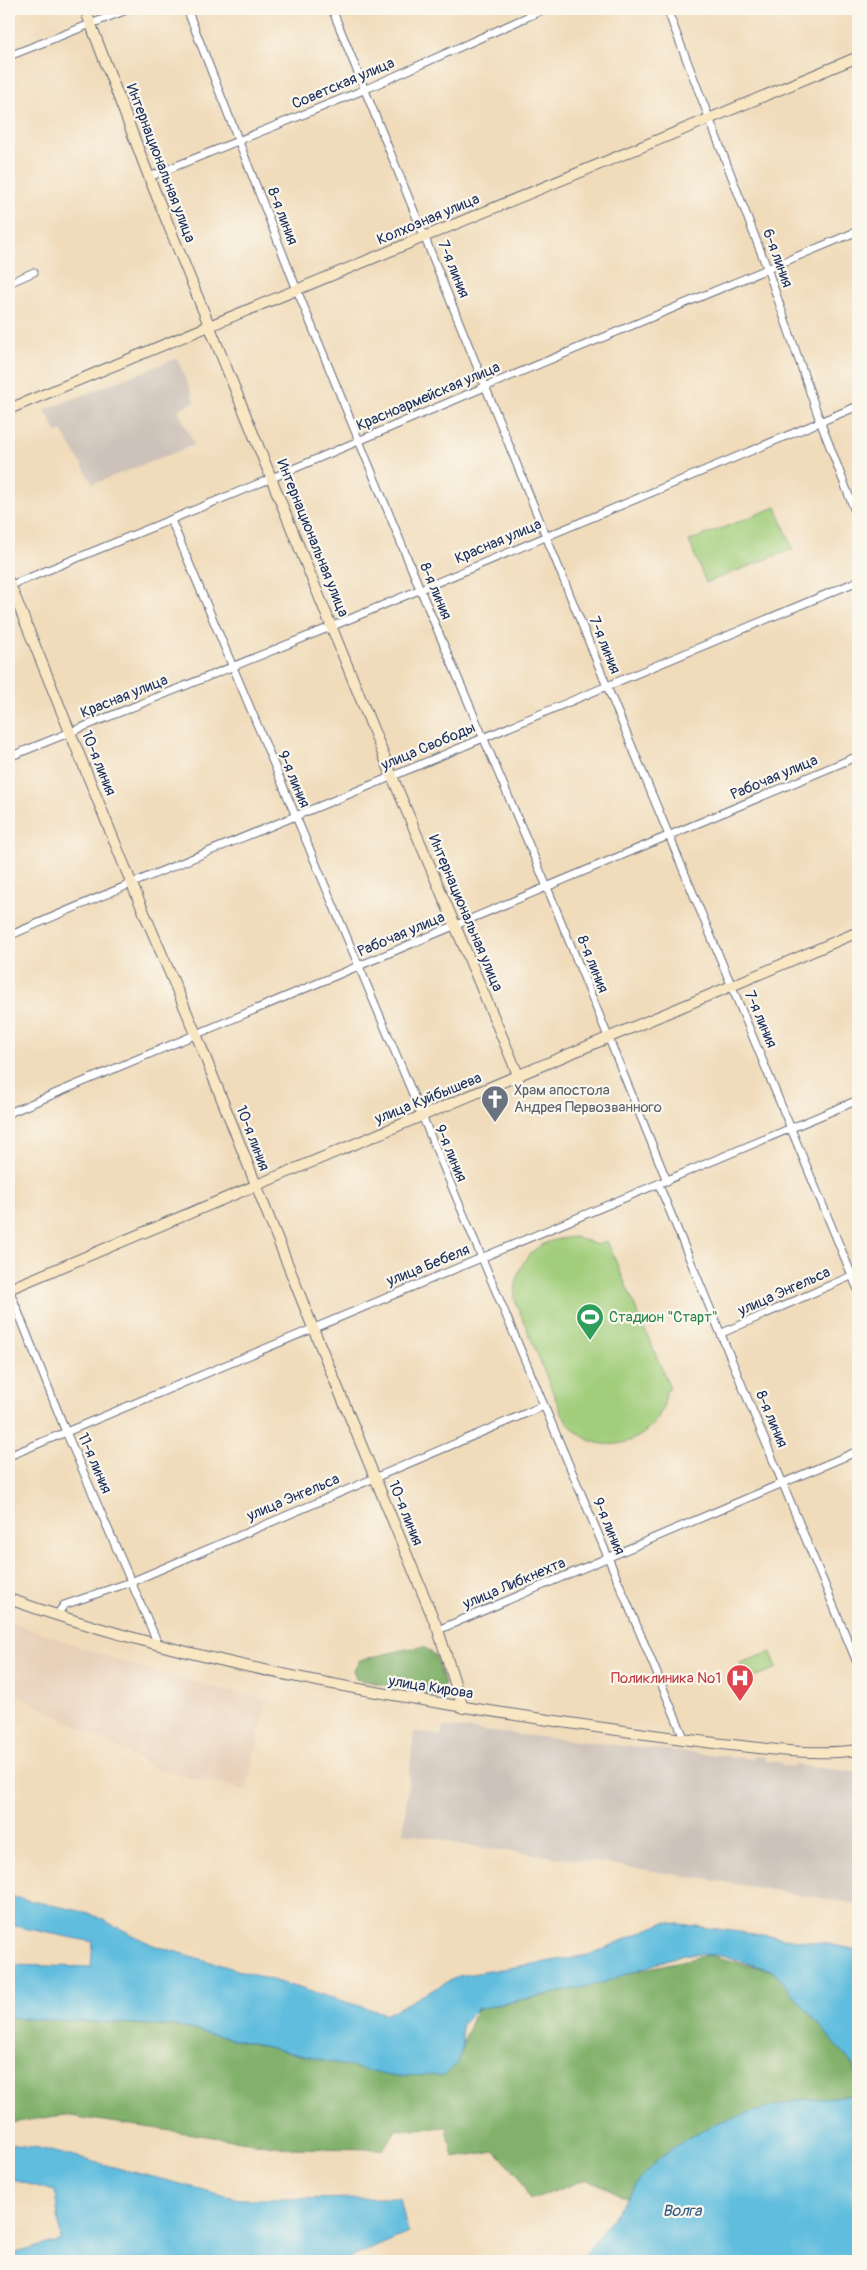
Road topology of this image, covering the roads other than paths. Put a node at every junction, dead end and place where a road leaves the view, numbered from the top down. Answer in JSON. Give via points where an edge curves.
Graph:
{"nodes":[{"id":1,"x":85,"y":9,"type":"edge"},
{"id":2,"x":129,"y":9,"type":"edge"},
{"id":3,"x":187,"y":9,"type":"edge"},
{"id":4,"x":332,"y":9,"type":"edge"},
{"id":5,"x":545,"y":9,"type":"edge"},
{"id":6,"x":667,"y":9,"type":"edge"},
{"id":7,"x":91,"y":24,"type":"junction"},
{"id":8,"x":9,"y":56,"type":"edge"},
{"id":9,"x":858,"y":57,"type":"edge"},
{"id":10,"x":366,"y":89,"type":"junction"},
{"id":11,"x":709,"y":118,"type":"junction"},
{"id":12,"x":239,"y":141,"type":"junction"},
{"id":13,"x":150,"y":177,"type":"junction"},
{"id":14,"x":858,"y":231,"type":"edge"},
{"id":15,"x":426,"y":236,"type":"junction"},
{"id":16,"x":767,"y":268,"type":"junction"},
{"id":17,"x":34,"y":272,"type":"dead end"},
{"id":18,"x":9,"y":283,"type":"edge"},
{"id":19,"x":297,"y":290,"type":"junction"},
{"id":20,"x":210,"y":326,"type":"junction"},
{"id":21,"x":486,"y":386,"type":"junction"},
{"id":22,"x":858,"y":406,"type":"edge"},
{"id":23,"x":9,"y":409,"type":"edge"},
{"id":24,"x":820,"y":421,"type":"junction"},
{"id":25,"x":360,"y":440,"type":"junction"},
{"id":26,"x":272,"y":478,"type":"junction"},
{"id":27,"x":858,"y":519,"type":"edge"},
{"id":28,"x":171,"y":520,"type":"junction"},
{"id":29,"x":546,"y":535,"type":"junction"},
{"id":30,"x":858,"y":581,"type":"edge"},
{"id":31,"x":9,"y":584,"type":"edge"},
{"id":32,"x":420,"y":589,"type":"junction"},
{"id":33,"x":332,"y":626,"type":"junction"},
{"id":34,"x":232,"y":667,"type":"junction"},
{"id":35,"x":606,"y":684,"type":"junction"},
{"id":36,"x":70,"y":733,"type":"junction"},
{"id":37,"x":483,"y":737,"type":"junction"},
{"id":38,"x":858,"y":756,"type":"edge"},
{"id":39,"x":9,"y":757,"type":"edge"},
{"id":40,"x":392,"y":776,"type":"junction"},
{"id":41,"x":295,"y":816,"type":"junction"},
{"id":42,"x":670,"y":835,"type":"junction"},
{"id":43,"x":131,"y":882,"type":"junction"},
{"id":44,"x":547,"y":887,"type":"junction"},
{"id":45,"x":454,"y":926,"type":"junction"},
{"id":46,"x":858,"y":932,"type":"edge"},
{"id":47,"x":9,"y":936,"type":"edge"},
{"id":48,"x":358,"y":966,"type":"junction"},
{"id":49,"x":732,"y":986,"type":"junction"},
{"id":50,"x":196,"y":1034,"type":"junction"},
{"id":51,"x":609,"y":1039,"type":"junction"},
{"id":52,"x":519,"y":1077,"type":"junction"},
{"id":53,"x":858,"y":1100,"type":"edge"},
{"id":54,"x":9,"y":1113,"type":"edge"},
{"id":55,"x":421,"y":1117,"type":"junction"},
{"id":56,"x":792,"y":1128,"type":"junction"},
{"id":57,"x":667,"y":1181,"type":"junction"},
{"id":58,"x":659,"y":1184,"type":"junction"},
{"id":59,"x":255,"y":1185,"type":"junction"},
{"id":60,"x":481,"y":1258,"type":"junction"},
{"id":61,"x":855,"y":1275,"type":"edge"},
{"id":62,"x":9,"y":1289,"type":"edge"},
{"id":63,"x":858,"y":1290,"type":"edge"},
{"id":64,"x":313,"y":1328,"type":"junction"},
{"id":65,"x":722,"y":1333,"type":"junction"},
{"id":66,"x":543,"y":1406,"type":"junction"},
{"id":67,"x":66,"y":1432,"type":"junction"},
{"id":68,"x":858,"y":1451,"type":"edge"},
{"id":69,"x":9,"y":1456,"type":"edge"},
{"id":70,"x":375,"y":1477,"type":"junction"},
{"id":71,"x":784,"y":1483,"type":"junction"},
{"id":72,"x":608,"y":1558,"type":"junction"},
{"id":73,"x":131,"y":1582,"type":"junction"},
{"id":74,"x":9,"y":1599,"type":"edge"},
{"id":75,"x":56,"y":1616,"type":"junction"},
{"id":76,"x":438,"y":1630,"type":"junction"},
{"id":77,"x":159,"y":1646,"type":"junction"},
{"id":78,"x":858,"y":1665,"type":"edge"},
{"id":79,"x":463,"y":1708,"type":"junction"},
{"id":80,"x":685,"y":1740,"type":"junction"},
{"id":81,"x":858,"y":1750,"type":"edge"}],
"edges":[{"from":1,"to":7,"type":"street","name":"Интернациональная улица"},
{"from":2,"to":7,"type":"street"},
{"from":3,"to":12,"type":"street","name":"8-я линия"},
{"from":4,"to":10,"type":"street","name":"7-я линия"},
{"from":5,"to":10,"type":"street","name":"Советская улица"},
{"from":6,"to":11,"type":"street","name":"6-я линия"},
{"from":7,"to":8,"type":"street"},
{"from":7,"to":13,"type":"street","name":"Интернациональная улица"},
{"from":9,"to":11,"type":"street","name":"Колхозная улица"},
{"from":10,"to":12,"type":"street","name":"Советская улица"},
{"from":10,"to":15,"type":"street","name":"7-я линия"},
{"from":11,"to":15,"type":"street","name":"Колхозная улица"},
{"from":11,"to":16,"type":"street","name":"6-я линия"},
{"from":12,"to":13,"type":"street","name":"Советская улица"},
{"from":12,"to":19,"type":"street","name":"8-я линия"},
{"from":13,"to":20,"type":"street","name":"Интернациональная улица"},
{"from":14,"to":16,"type":"street","name":"Красноармейская улица"},
{"from":15,"to":19,"type":"street","name":"Колхозная улица"},
{"from":15,"to":21,"type":"street","name":"7-я линия"},
{"from":16,"to":21,"type":"street","name":"Красноармейская улица"},
{"from":16,"to":24,"type":"street","name":"6-я линия"},
{"from":17,"to":18,"type":"street"},
{"from":19,"to":20,"type":"street","name":"Колхозная улица"},
{"from":19,"to":25,"type":"street","name":"8-я линия"},
{"from":20,"to":23,"type":"street","name":"Колхозная улица"},
{"from":20,"to":26,"type":"street","name":"Интернациональная улица"},
{"from":21,"to":25,"type":"street","name":"Красноармейская улица"},
{"from":21,"to":29,"type":"street","name":"7-я линия"},
{"from":22,"to":24,"type":"street","name":"Красная улица"},
{"from":24,"to":27,"type":"street","name":"6-я линия"},
{"from":24,"to":29,"type":"street","name":"Красная улица"},
{"from":25,"to":26,"type":"street","name":"Красноармейская улица"},
{"from":25,"to":32,"type":"street","name":"8-я линия"},
{"from":26,"to":28,"type":"street","name":"Красноармейская улица"},
{"from":26,"to":33,"type":"street","name":"Интернациональная улица"},
{"from":28,"to":31,"type":"street","name":"Красноармейская улица"},
{"from":28,"to":34,"type":"street","name":"9-я линия"},
{"from":29,"to":32,"type":"street","name":"Красная улица"},
{"from":29,"to":35,"type":"street","name":"7-я линия"},
{"from":30,"to":35,"type":"street","name":"улица Свободы"},
{"from":31,"to":36,"type":"street","name":"10-я линия"},
{"from":32,"to":33,"type":"street","name":"Красная улица"},
{"from":32,"to":37,"type":"street","name":"8-я линия"},
{"from":33,"to":34,"type":"street","name":"Красная улица"},
{"from":33,"to":40,"type":"street","name":"Интернациональная улица"},
{"from":34,"to":36,"type":"street","name":"Красная улица"},
{"from":34,"to":41,"type":"street","name":"9-я линия"},
{"from":35,"to":37,"type":"street","name":"улица Свободы"},
{"from":35,"to":42,"type":"street","name":"7-я линия"},
{"from":36,"to":39,"type":"street","name":"Красная улица"},
{"from":36,"to":43,"type":"street","name":"10-я линия"},
{"from":37,"to":40,"type":"street","name":"улица Свободы"},
{"from":37,"to":44,"type":"street","name":"8-я линия"},
{"from":38,"to":42,"type":"street","name":"Рабочая улица"},
{"from":40,"to":41,"type":"street","name":"улица Свободы"},
{"from":40,"to":45,"type":"street","name":"Интернациональная улица"},
{"from":41,"to":43,"type":"street","name":"улица Свободы"},
{"from":41,"to":48,"type":"street","name":"9-я линия"},
{"from":42,"to":44,"type":"street","name":"Рабочая улица"},
{"from":42,"to":49,"type":"street","name":"7-я линия"},
{"from":43,"to":47,"type":"street","name":"улица Свободы"},
{"from":43,"to":50,"type":"street","name":"10-я линия"},
{"from":44,"to":45,"type":"street","name":"Рабочая улица"},
{"from":44,"to":51,"type":"street","name":"8-я линия"},
{"from":45,"to":48,"type":"street","name":"Рабочая улица"},
{"from":45,"to":52,"type":"street","name":"Интернациональная улица"},
{"from":46,"to":49,"type":"street","name":"улица Куйбышева"},
{"from":48,"to":50,"type":"street","name":"Рабочая улица"},
{"from":48,"to":55,"type":"street","name":"9-я линия"},
{"from":49,"to":51,"type":"street","name":"улица Куйбышева"},
{"from":49,"to":56,"type":"street","name":"7-я линия"},
{"from":50,"to":54,"type":"street","name":"Рабочая улица"},
{"from":50,"to":59,"type":"street","name":"10-я линия"},
{"from":51,"to":52,"type":"street","name":"улица Куйбышева"},
{"from":51,"to":57,"type":"street","name":"8-я линия"},
{"from":52,"to":55,"type":"street","name":"улица Куйбышева"},
{"from":53,"to":56,"type":"street","name":"улица Бебеля"},
{"from":55,"to":59,"type":"street","name":"улица Куйбышева"},
{"from":55,"to":60,"type":"street","name":"9-я линия"},
{"from":56,"to":57,"type":"street","name":"улица Бебеля"},
{"from":56,"to":61,"type":"street","name":"7-я линия"},
{"from":57,"to":58,"type":"street","name":"улица Бебеля"},
{"from":58,"to":60,"type":"street","name":"улица Бебеля"},
{"from":58,"to":65,"type":"street","name":"8-я линия"},
{"from":59,"to":62,"type":"street","name":"улица Куйбышева"},
{"from":59,"to":64,"type":"street","name":"10-я линия"},
{"from":60,"to":64,"type":"street","name":"улица Бебеля"},
{"from":60,"to":66,"type":"street","name":"9-я линия"},
{"from":61,"to":63,"type":"street","name":"7-я линия"},
{"from":61,"to":65,"type":"street","name":"улица Энгельса"},
{"from":62,"to":67,"type":"street","name":"11-я линия"},
{"from":64,"to":67,"type":"street","name":"улица Бебеля"},
{"from":64,"to":70,"type":"street","name":"10-я линия"},
{"from":65,"to":71,"type":"street","name":"8-я линия"},
{"from":66,"to":70,"type":"street","name":"улица Энгельса"},
{"from":66,"to":72,"type":"street","name":"9-я линия"},
{"from":67,"to":69,"type":"street","name":"улица Бебеля"},
{"from":67,"to":73,"type":"street","name":"11-я линия"},
{"from":68,"to":71,"type":"street"},
{"from":70,"to":73,"type":"street","name":"улица Энгельса"},
{"from":70,"to":76,"type":"street","name":"10-я линия"},
{"from":71,"to":72,"type":"street","name":"улица Либкнехта"},
{"from":71,"to":78,"type":"street","name":"8-я линия"},
{"from":72,"to":76,"type":"street","name":"улица Либкнехта"},
{"from":72,"to":80,"type":"street","name":"9-я линия"},
{"from":73,"to":75,"type":"street","name":"улица Энгельса","via":[[64,1605]]},
{"from":73,"to":77,"type":"street","name":"11-я линия"},
{"from":74,"to":75,"type":"street","name":"улица Кирова"},
{"from":75,"to":77,"type":"street","name":"улица Кирова"},
{"from":76,"to":79,"type":"street","name":"10-я линия"},
{"from":77,"to":79,"type":"street","name":"улица Кирова","via":[[348,1688]]},
{"from":79,"to":80,"type":"street","name":"улица Кирова"},
{"from":80,"to":81,"type":"street","name":"улица Кирова","via":[[789,1751]]}]}
